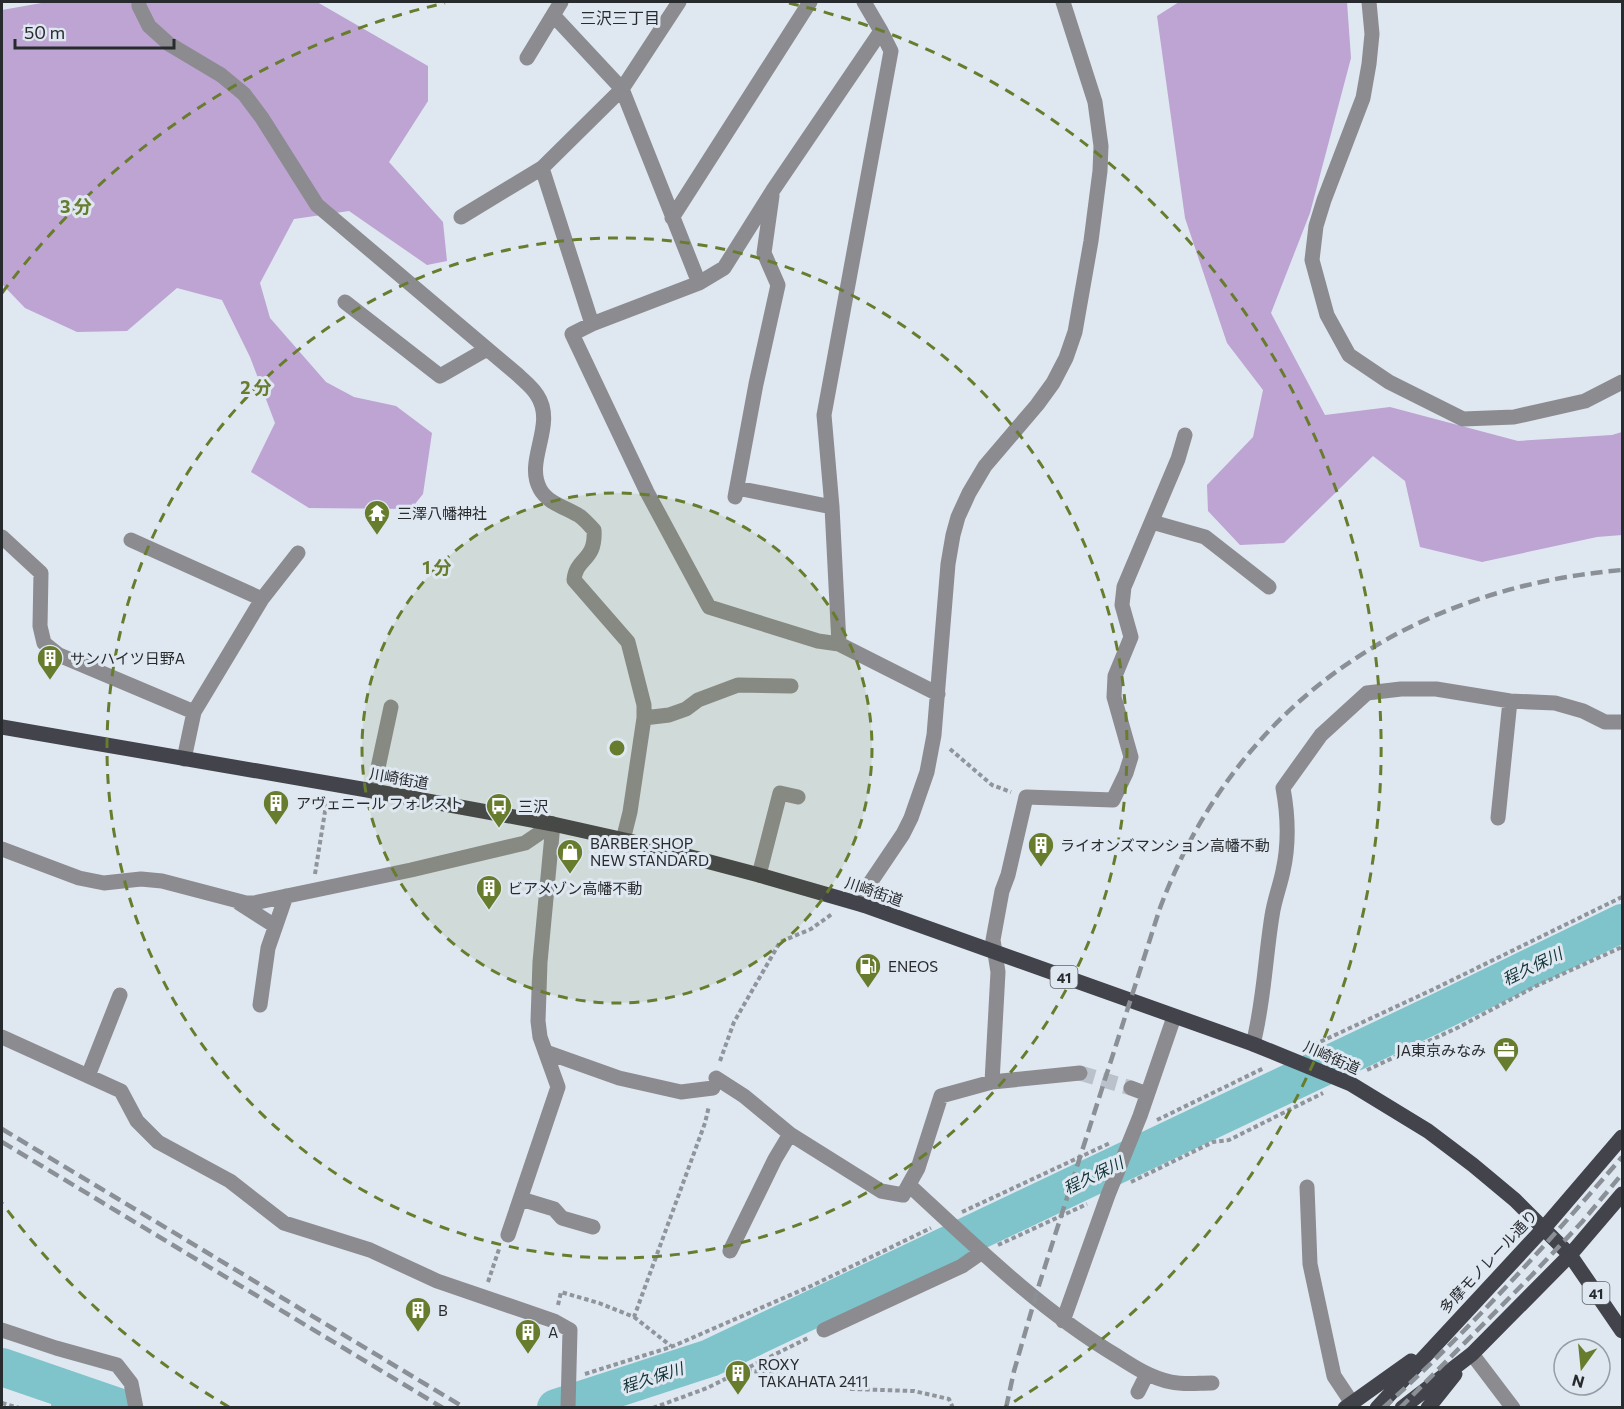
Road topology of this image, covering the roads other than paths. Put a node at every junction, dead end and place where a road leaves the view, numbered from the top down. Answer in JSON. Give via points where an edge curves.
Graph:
{"nodes":[{"id":1,"x":139,"y":2,"type":"edge"},
{"id":2,"x":679,"y":2,"type":"edge"},
{"id":3,"x":810,"y":2,"type":"edge"},
{"id":4,"x":864,"y":2,"type":"edge"},
{"id":5,"x":1063,"y":2,"type":"edge"},
{"id":6,"x":1369,"y":2,"type":"edge"},
{"id":7,"x":557,"y":8,"type":"edge"},
{"id":8,"x":881,"y":31,"type":"junction"},
{"id":9,"x":527,"y":58,"type":"dead end"},
{"id":10,"x":622,"y":88,"type":"junction"},
{"id":11,"x":542,"y":168,"type":"junction"},
{"id":12,"x":773,"y":190,"type":"junction"},
{"id":13,"x":462,"y":217,"type":"dead end"},
{"id":14,"x":672,"y":218,"type":"junction"},
{"id":15,"x":699,"y":282,"type":"junction"},
{"id":16,"x":345,"y":302,"type":"dead end"},
{"id":17,"x":592,"y":324,"type":"junction"},
{"id":18,"x":487,"y":349,"type":"junction"},
{"id":19,"x":1623,"y":382,"type":"edge"},
{"id":20,"x":1185,"y":435,"type":"dead end"},
{"id":21,"x":832,"y":507,"type":"junction"},
{"id":22,"x":1152,"y":522,"type":"junction"},
{"id":23,"x":2,"y":537,"type":"edge"},
{"id":24,"x":131,"y":540,"type":"dead end"},
{"id":25,"x":298,"y":553,"type":"dead end"},
{"id":26,"x":1269,"y":587,"type":"dead end"},
{"id":27,"x":262,"y":598,"type":"junction"},
{"id":28,"x":839,"y":645,"type":"junction"},
{"id":29,"x":792,"y":686,"type":"dead end"},
{"id":30,"x":938,"y":694,"type":"junction"},
{"id":31,"x":1510,"y":701,"type":"junction"},
{"id":32,"x":391,"y":707,"type":"dead end"},
{"id":33,"x":194,"y":712,"type":"junction"},
{"id":34,"x":644,"y":718,"type":"junction"},
{"id":35,"x":1623,"y":722,"type":"edge"},
{"id":36,"x":2,"y":727,"type":"edge"},
{"id":37,"x":184,"y":759,"type":"junction"},
{"id":38,"x":373,"y":791,"type":"junction"},
{"id":39,"x":798,"y":797,"type":"dead end"},
{"id":40,"x":1498,"y":818,"type":"dead end"},
{"id":41,"x":553,"y":824,"type":"junction"},
{"id":42,"x":623,"y":840,"type":"junction"},
{"id":43,"x":2,"y":849,"type":"edge"},
{"id":44,"x":759,"y":875,"type":"junction"},
{"id":45,"x":286,"y":896,"type":"junction"},
{"id":46,"x":232,"y":899,"type":"junction"},
{"id":47,"x":863,"y":905,"type":"junction"},
{"id":48,"x":275,"y":926,"type":"junction"},
{"id":49,"x":995,"y":953,"type":"junction"},
{"id":50,"x":120,"y":995,"type":"dead end"},
{"id":51,"x":260,"y":1005,"type":"dead end"},
{"id":52,"x":1174,"y":1017,"type":"junction"},
{"id":53,"x":2,"y":1036,"type":"edge"},
{"id":54,"x":1253,"y":1044,"type":"junction"},
{"id":55,"x":546,"y":1052,"type":"junction"},
{"id":56,"x":1080,"y":1074,"type":"tunnel mouth"},
{"id":57,"x":88,"y":1076,"type":"junction"},
{"id":58,"x":992,"y":1082,"type":"junction"},
{"id":59,"x":1131,"y":1088,"type":"tunnel mouth"},
{"id":60,"x":1147,"y":1094,"type":"junction"},
{"id":61,"x":790,"y":1134,"type":"junction"},
{"id":62,"x":1623,"y":1137,"type":"edge"},
{"id":63,"x":909,"y":1185,"type":"junction"},
{"id":64,"x":1307,"y":1186,"type":"dead end"},
{"id":65,"x":1623,"y":1194,"type":"edge"},
{"id":66,"x":521,"y":1199,"type":"junction"},
{"id":67,"x":593,"y":1227,"type":"dead end"},
{"id":68,"x":1544,"y":1228,"type":"junction"},
{"id":69,"x":508,"y":1235,"type":"road end"},
{"id":70,"x":730,"y":1251,"type":"dead end"},
{"id":71,"x":982,"y":1252,"type":"junction"},
{"id":72,"x":1570,"y":1255,"type":"junction"},
{"id":73,"x":1063,"y":1320,"type":"junction"},
{"id":74,"x":2,"y":1330,"type":"edge"},
{"id":75,"x":824,"y":1330,"type":"road end"},
{"id":76,"x":1623,"y":1331,"type":"edge"},
{"id":77,"x":1435,"y":1344,"type":"junction"},
{"id":78,"x":1472,"y":1354,"type":"junction"},
{"id":79,"x":1147,"y":1374,"type":"junction"},
{"id":80,"x":1212,"y":1383,"type":"dead end"},
{"id":81,"x":1138,"y":1392,"type":"dead end"},
{"id":82,"x":1348,"y":1405,"type":"edge"},
{"id":83,"x":136,"y":1407,"type":"edge"},
{"id":84,"x":568,"y":1407,"type":"edge"},
{"id":85,"x":1377,"y":1407,"type":"edge"},
{"id":86,"x":1401,"y":1407,"type":"edge"},
{"id":87,"x":1428,"y":1407,"type":"edge"},
{"id":88,"x":1513,"y":1407,"type":"edge"}],
"edges":[{"from":1,"to":18,"type":"street","via":[[149,26],[244,94],[317,205]]},
{"from":2,"to":10,"type":"street"},
{"from":3,"to":14,"type":"street"},
{"from":4,"to":8,"type":"street"},
{"from":5,"to":30,"type":"street","via":[[1095,102],[1101,146],[1080,309],[1066,358],[1053,383],[985,466],[958,517],[948,564]]},
{"from":6,"to":19,"type":"street","via":[[1372,34],[1363,98],[1324,200],[1311,260],[1327,315],[1349,355],[1389,382],[1463,419],[1514,417],[1585,401]]},
{"from":7,"to":9,"type":"street"},
{"from":7,"to":10,"type":"street"},
{"from":8,"to":12,"type":"street"},
{"from":8,"to":21,"type":"street","via":[[891,51],[824,415]]},
{"from":10,"to":11,"type":"street"},
{"from":10,"to":14,"type":"street"},
{"from":11,"to":13,"type":"street"},
{"from":11,"to":17,"type":"street"},
{"from":12,"to":15,"type":"street","via":[[724,268]]},
{"from":12,"to":21,"type":"street","via":[[764,253],[777,285],[736,493]]},
{"from":14,"to":15,"type":"street"},
{"from":15,"to":17,"type":"street"},
{"from":16,"to":18,"type":"street","via":[[440,376]]},
{"from":17,"to":28,"type":"street","via":[[572,334],[647,492],[709,607]]},
{"from":18,"to":34,"type":"street","via":[[537,394],[544,410],[535,469],[539,489],[594,530],[595,544],[590,556],[575,571],[574,580],[628,642]]},
{"from":20,"to":22,"type":"street"},
{"from":21,"to":28,"type":"street"},
{"from":22,"to":26,"type":"street","via":[[1205,537]]},
{"from":22,"to":49,"type":"street","via":[[1124,587],[1122,605],[1131,637],[1115,676],[1114,697],[1131,757],[1126,773],[1113,801],[1026,797],[1002,891],[993,940]]},
{"from":23,"to":33,"type":"street","via":[[41,573],[40,626],[44,643],[60,655]]},
{"from":24,"to":27,"type":"street"},
{"from":25,"to":27,"type":"street"},
{"from":27,"to":33,"type":"street"},
{"from":28,"to":30,"type":"street"},
{"from":29,"to":34,"type":"street","via":[[738,685],[669,715]]},
{"from":30,"to":47,"type":"street","via":[[927,772],[916,808],[870,883]]},
{"from":31,"to":35,"type":"street","via":[[1555,703],[1605,722]]},
{"from":31,"to":40,"type":"street"},
{"from":31,"to":54,"type":"street","via":[[1436,689],[1367,693],[1321,735],[1283,788],[1287,839],[1284,870],[1272,915]]},
{"from":32,"to":38,"type":"street"},
{"from":33,"to":37,"type":"street"},
{"from":34,"to":42,"type":"street"},
{"from":36,"to":37,"type":"main road","name":"川崎街道","number":"41"},
{"from":37,"to":38,"type":"main road","name":"川崎街道","number":"41"},
{"from":38,"to":41,"type":"main road","name":"川崎街道","number":"41"},
{"from":39,"to":44,"type":"street","via":[[780,793]]},
{"from":41,"to":42,"type":"main road","name":"川崎街道","number":"41"},
{"from":41,"to":45,"type":"street","via":[[525,843]]},
{"from":41,"to":55,"type":"street","via":[[538,1021]]},
{"from":42,"to":44,"type":"main road","name":"川崎街道","number":"41"},
{"from":43,"to":46,"type":"street","via":[[79,878],[104,883],[162,881]]},
{"from":44,"to":47,"type":"main road","name":"川崎街道","number":"41"},
{"from":45,"to":46,"type":"street","via":[[254,903]]},
{"from":45,"to":48,"type":"street"},
{"from":46,"to":48,"type":"street"},
{"from":47,"to":49,"type":"main road","name":"川崎街道","number":"41"},
{"from":48,"to":51,"type":"street"},
{"from":49,"to":52,"type":"main road","name":"川崎街道","number":"41"},
{"from":49,"to":58,"type":"street","via":[[998,972]]},
{"from":50,"to":57,"type":"street"},
{"from":52,"to":54,"type":"main road","name":"川崎街道","number":"41"},
{"from":52,"to":60,"type":"street"},
{"from":53,"to":57,"type":"street"},
{"from":54,"to":68,"type":"main road","name":"川崎街道","number":"41","via":[[1383,1102],[1482,1172]]},
{"from":55,"to":61,"type":"street","via":[[619,1078],[681,1092],[714,1083],[744,1096]]},
{"from":55,"to":66,"type":"street","via":[[558,1087]]},
{"from":56,"to":58,"type":"street"},
{"from":57,"to":84,"type":"street","via":[[121,1091],[137,1121],[158,1142],[230,1181],[284,1224],[370,1250],[437,1281],[570,1330]]},
{"from":58,"to":63,"type":"street","via":[[941,1096]]},
{"from":59,"to":60,"type":"street"},
{"from":60,"to":73,"type":"street"},
{"from":61,"to":63,"type":"street","via":[[881,1191],[903,1195]]},
{"from":61,"to":70,"type":"street"},
{"from":62,"to":68,"type":"main road","name":"多摩モノレール通り"},
{"from":63,"to":71,"type":"street"},
{"from":64,"to":82,"type":"street","via":[[1310,1264],[1334,1376]]},
{"from":65,"to":72,"type":"main road"},
{"from":66,"to":67,"type":"street"},
{"from":66,"to":69,"type":"street"},
{"from":68,"to":72,"type":"main road","name":"川崎街道","number":"41"},
{"from":68,"to":77,"type":"main road","name":"多摩モノレール通り"},
{"from":71,"to":73,"type":"street"},
{"from":71,"to":75,"type":"street","via":[[962,1266]]},
{"from":72,"to":76,"type":"main road","name":"川崎街道","number":"41"},
{"from":72,"to":78,"type":"main road"},
{"from":73,"to":79,"type":"street"},
{"from":74,"to":83,"type":"street","via":[[117,1365],[131,1383]]},
{"from":77,"to":82,"type":"main road"},
{"from":77,"to":85,"type":"main road","name":"多摩モノレール通り"},
{"from":78,"to":86,"type":"main road"},
{"from":78,"to":87,"type":"main road"},
{"from":78,"to":88,"type":"street"},
{"from":79,"to":80,"type":"street","via":[[1181,1383]]},
{"from":79,"to":81,"type":"street"}]}
